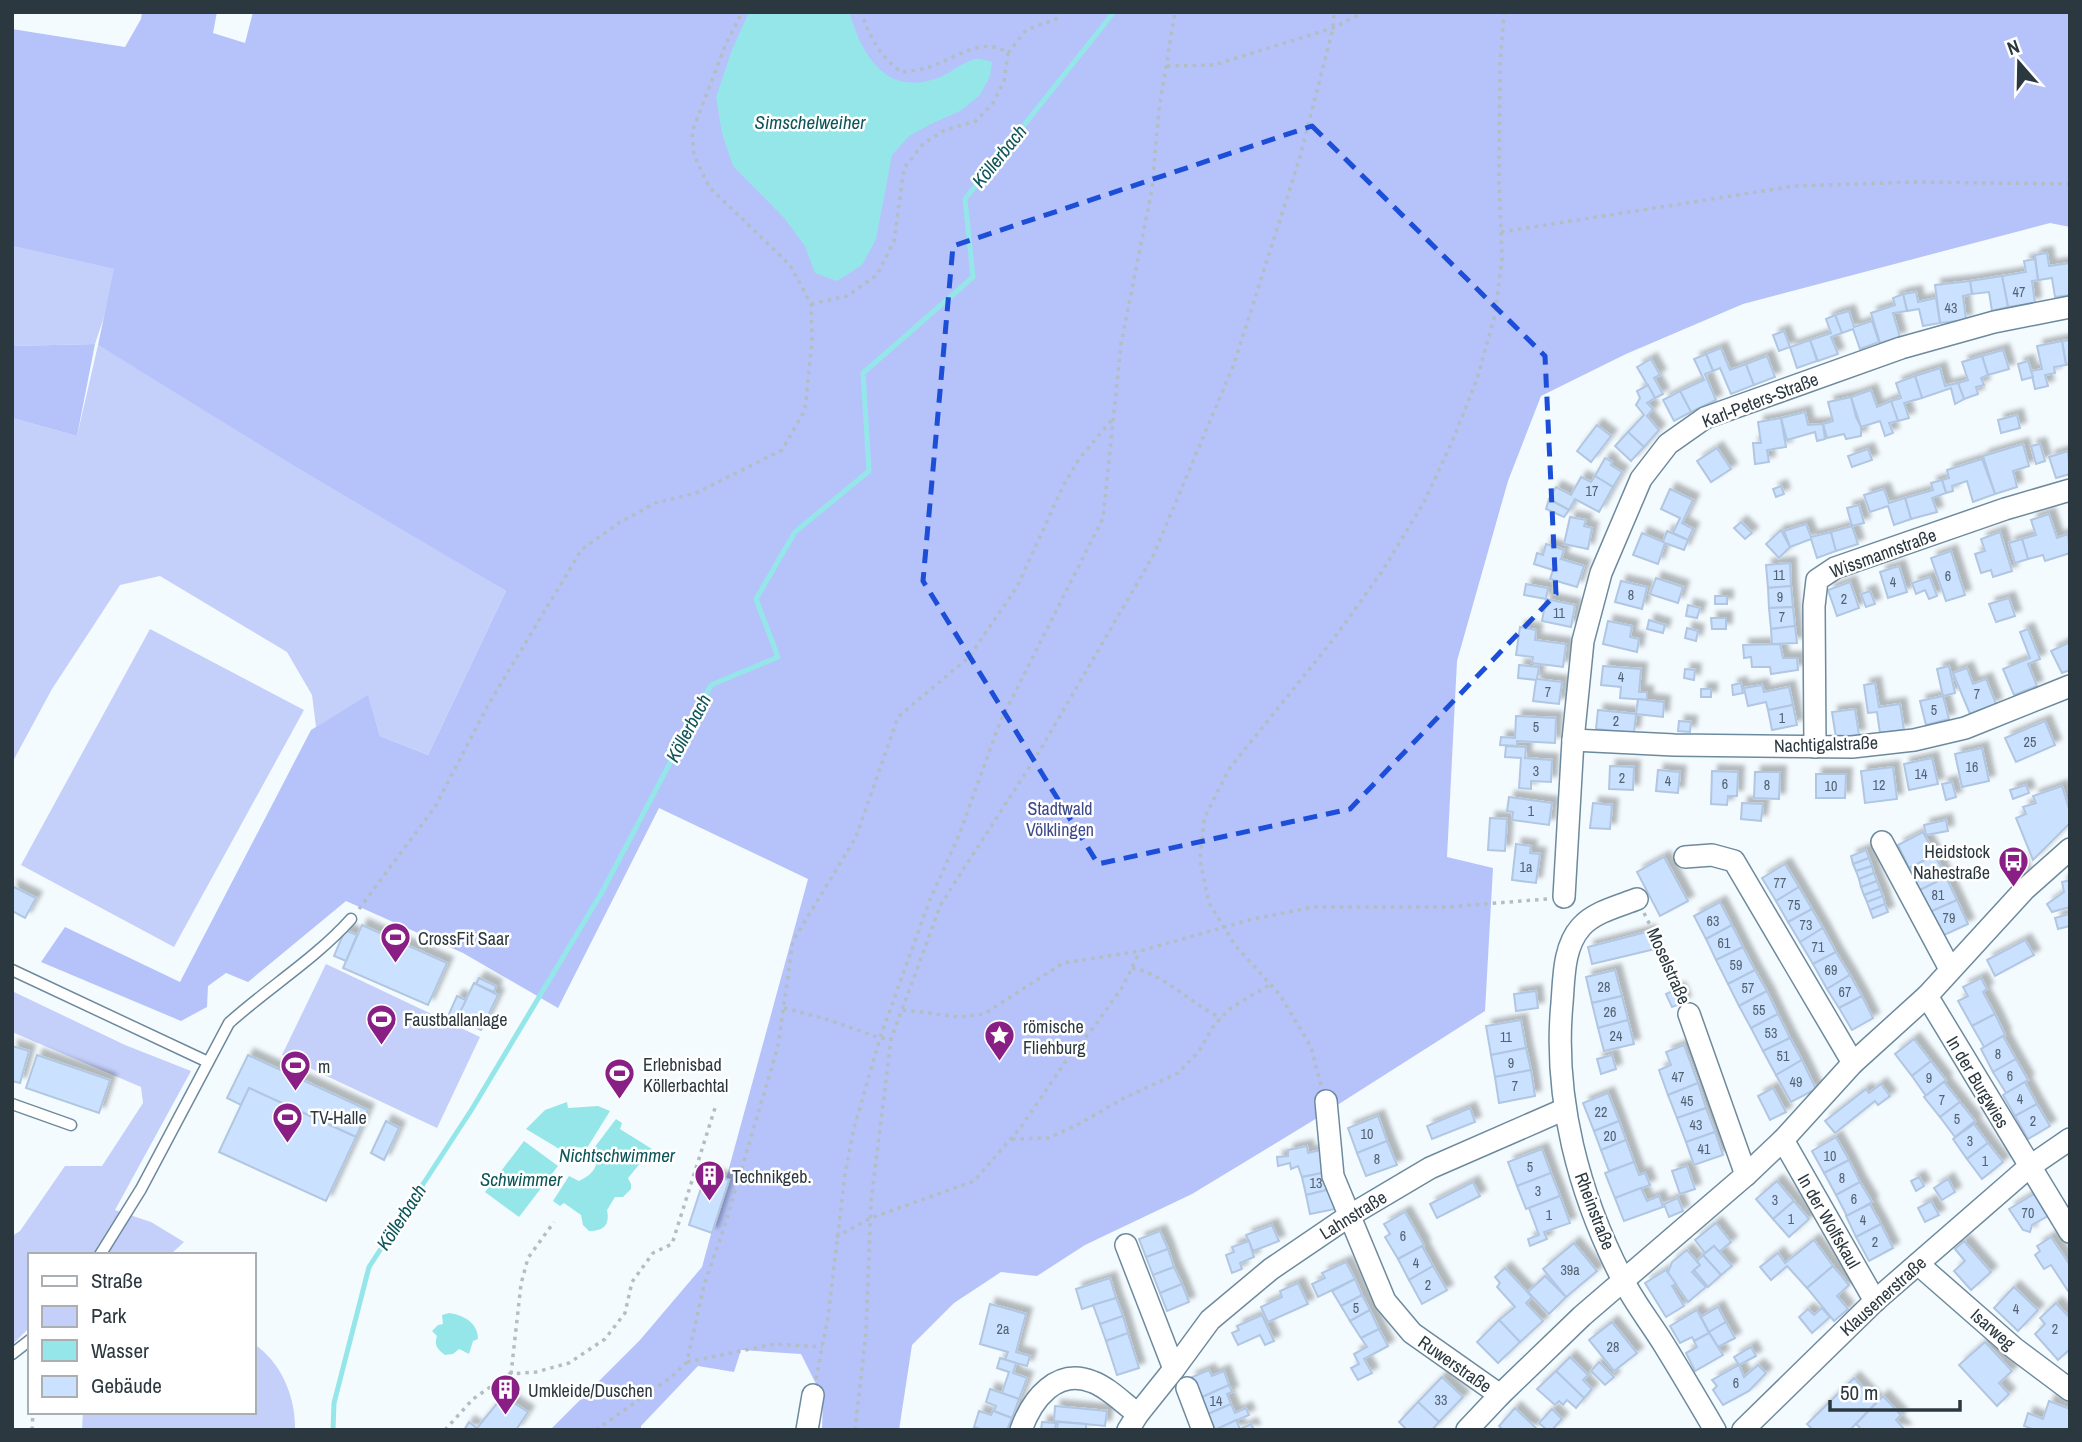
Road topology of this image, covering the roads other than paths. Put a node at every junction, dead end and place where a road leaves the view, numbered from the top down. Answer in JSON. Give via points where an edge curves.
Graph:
{"nodes":[{"id":1,"x":2070,"y":307,"type":"edge"},
{"id":2,"x":2070,"y":490,"type":"edge"},
{"id":3,"x":2067,"y":695,"type":"edge"},
{"id":4,"x":1573,"y":740,"type":"junction"},
{"id":5,"x":1815,"y":747,"type":"junction"},
{"id":6,"x":1882,"y":842,"type":"dead end"},
{"id":7,"x":2070,"y":849,"type":"edge"},
{"id":8,"x":1685,"y":857,"type":"dead end"},
{"id":9,"x":1564,"y":897,"type":"road end"},
{"id":10,"x":1637,"y":899,"type":"road end"},
{"id":11,"x":351,"y":919,"type":"road end"},
{"id":12,"x":1950,"y":969,"type":"junction"},
{"id":13,"x":12,"y":970,"type":"edge"},
{"id":14,"x":1927,"y":996,"type":"junction"},
{"id":15,"x":1689,"y":1014,"type":"road end"},
{"id":16,"x":208,"y":1062,"type":"junction"},
{"id":17,"x":1853,"y":1063,"type":"junction"},
{"id":18,"x":1326,"y":1101,"type":"road end"},
{"id":19,"x":12,"y":1104,"type":"edge"},
{"id":20,"x":1566,"y":1109,"type":"junction"},
{"id":21,"x":71,"y":1125,"type":"dead end"},
{"id":22,"x":2070,"y":1139,"type":"edge"},
{"id":23,"x":1783,"y":1140,"type":"junction"},
{"id":24,"x":2029,"y":1167,"type":"junction"},
{"id":25,"x":1746,"y":1175,"type":"junction"},
{"id":26,"x":1349,"y":1216,"type":"junction"},
{"id":27,"x":2070,"y":1232,"type":"edge"},
{"id":28,"x":1126,"y":1245,"type":"dead end"},
{"id":29,"x":101,"y":1253,"type":"edge"},
{"id":30,"x":1918,"y":1264,"type":"junction"},
{"id":31,"x":1623,"y":1281,"type":"junction"},
{"id":32,"x":1875,"y":1301,"type":"junction"},
{"id":33,"x":28,"y":1342,"type":"edge"},
{"id":34,"x":12,"y":1354,"type":"edge"},
{"id":35,"x":1174,"y":1369,"type":"junction"},
{"id":36,"x":1187,"y":1388,"type":"dead end"},
{"id":37,"x":2070,"y":1390,"type":"edge"},
{"id":38,"x":813,"y":1395,"type":"road end"},
{"id":39,"x":1500,"y":1395,"type":"junction"},
{"id":40,"x":1133,"y":1422,"type":"edge"},
{"id":41,"x":807,"y":1430,"type":"edge"},
{"id":42,"x":1021,"y":1430,"type":"edge"},
{"id":43,"x":1203,"y":1430,"type":"edge"},
{"id":44,"x":1467,"y":1430,"type":"edge"},
{"id":45,"x":1715,"y":1430,"type":"edge"},
{"id":46,"x":1743,"y":1430,"type":"edge"}],
"edges":[{"from":1,"to":4,"type":"street","name":"Karl-Peters-Straße","via":[[1901,348],[1705,418],[1668,444],[1641,479],[1601,573],[1583,641]]},
{"from":2,"to":5,"type":"street","name":"Wissmannstraße","via":[[1835,568],[1817,580]]},
{"from":3,"to":5,"type":"street","name":"Nachtigalstraße","via":[[1965,728],[1902,741]]},
{"from":4,"to":5,"type":"street","name":"Nachtigalstraße"},
{"from":4,"to":9,"type":"street","name":"Karl-Peters-Straße"},
{"from":6,"to":12,"type":"street"},
{"from":7,"to":12,"type":"street","via":[[2025,889]]},
{"from":8,"to":17,"type":"street","via":[[1712,855],[1734,861]]},
{"from":10,"to":20,"type":"street","name":"Rheinstraße","via":[[1581,926],[1571,943],[1561,1013]]},
{"from":11,"to":16,"type":"lane","via":[[327,946],[229,1024]]},
{"from":12,"to":14,"type":"street"},
{"from":13,"to":16,"type":"lane"},
{"from":14,"to":17,"type":"street"},
{"from":14,"to":24,"type":"street","name":"In der Burgwies"},
{"from":15,"to":25,"type":"street","name":"Moselstraße"},
{"from":16,"to":29,"type":"lane"},
{"from":17,"to":23,"type":"street"},
{"from":18,"to":26,"type":"street","name":"Ruwerstraße","via":[[1333,1176]]},
{"from":19,"to":21,"type":"lane"},
{"from":20,"to":26,"type":"street","name":"Lahnstraße","via":[[1430,1168]]},
{"from":20,"to":31,"type":"street","name":"Rheinstraße","via":[[1584,1186]]},
{"from":22,"to":24,"type":"street","name":"Klausenerstraße"},
{"from":23,"to":25,"type":"street"},
{"from":23,"to":32,"type":"street","name":"In der Wolfskaul"},
{"from":24,"to":27,"type":"street"},
{"from":24,"to":30,"type":"street","name":"Klausenerstraße"},
{"from":25,"to":31,"type":"street"},
{"from":26,"to":35,"type":"street","name":"Lahnstraße","via":[[1271,1269],[1210,1320]]},
{"from":26,"to":39,"type":"street","name":"Ruwerstraße","via":[[1385,1301],[1412,1333]]},
{"from":28,"to":35,"type":"street"},
{"from":30,"to":32,"type":"street","name":"Klausenerstraße"},
{"from":30,"to":37,"type":"street","name":"Isarweg"},
{"from":31,"to":39,"type":"street"},
{"from":31,"to":45,"type":"street","name":"Rheinstraße"},
{"from":32,"to":46,"type":"street","name":"Klausenerstraße"},
{"from":33,"to":34,"type":"lane"},
{"from":35,"to":40,"type":"street","name":"Lahnstraße"},
{"from":36,"to":43,"type":"street"},
{"from":38,"to":41,"type":"street"},
{"from":39,"to":44,"type":"street"},
{"from":40,"to":42,"type":"street","via":[[1094,1382],[1076,1377],[1059,1380],[1040,1395]]}]}
